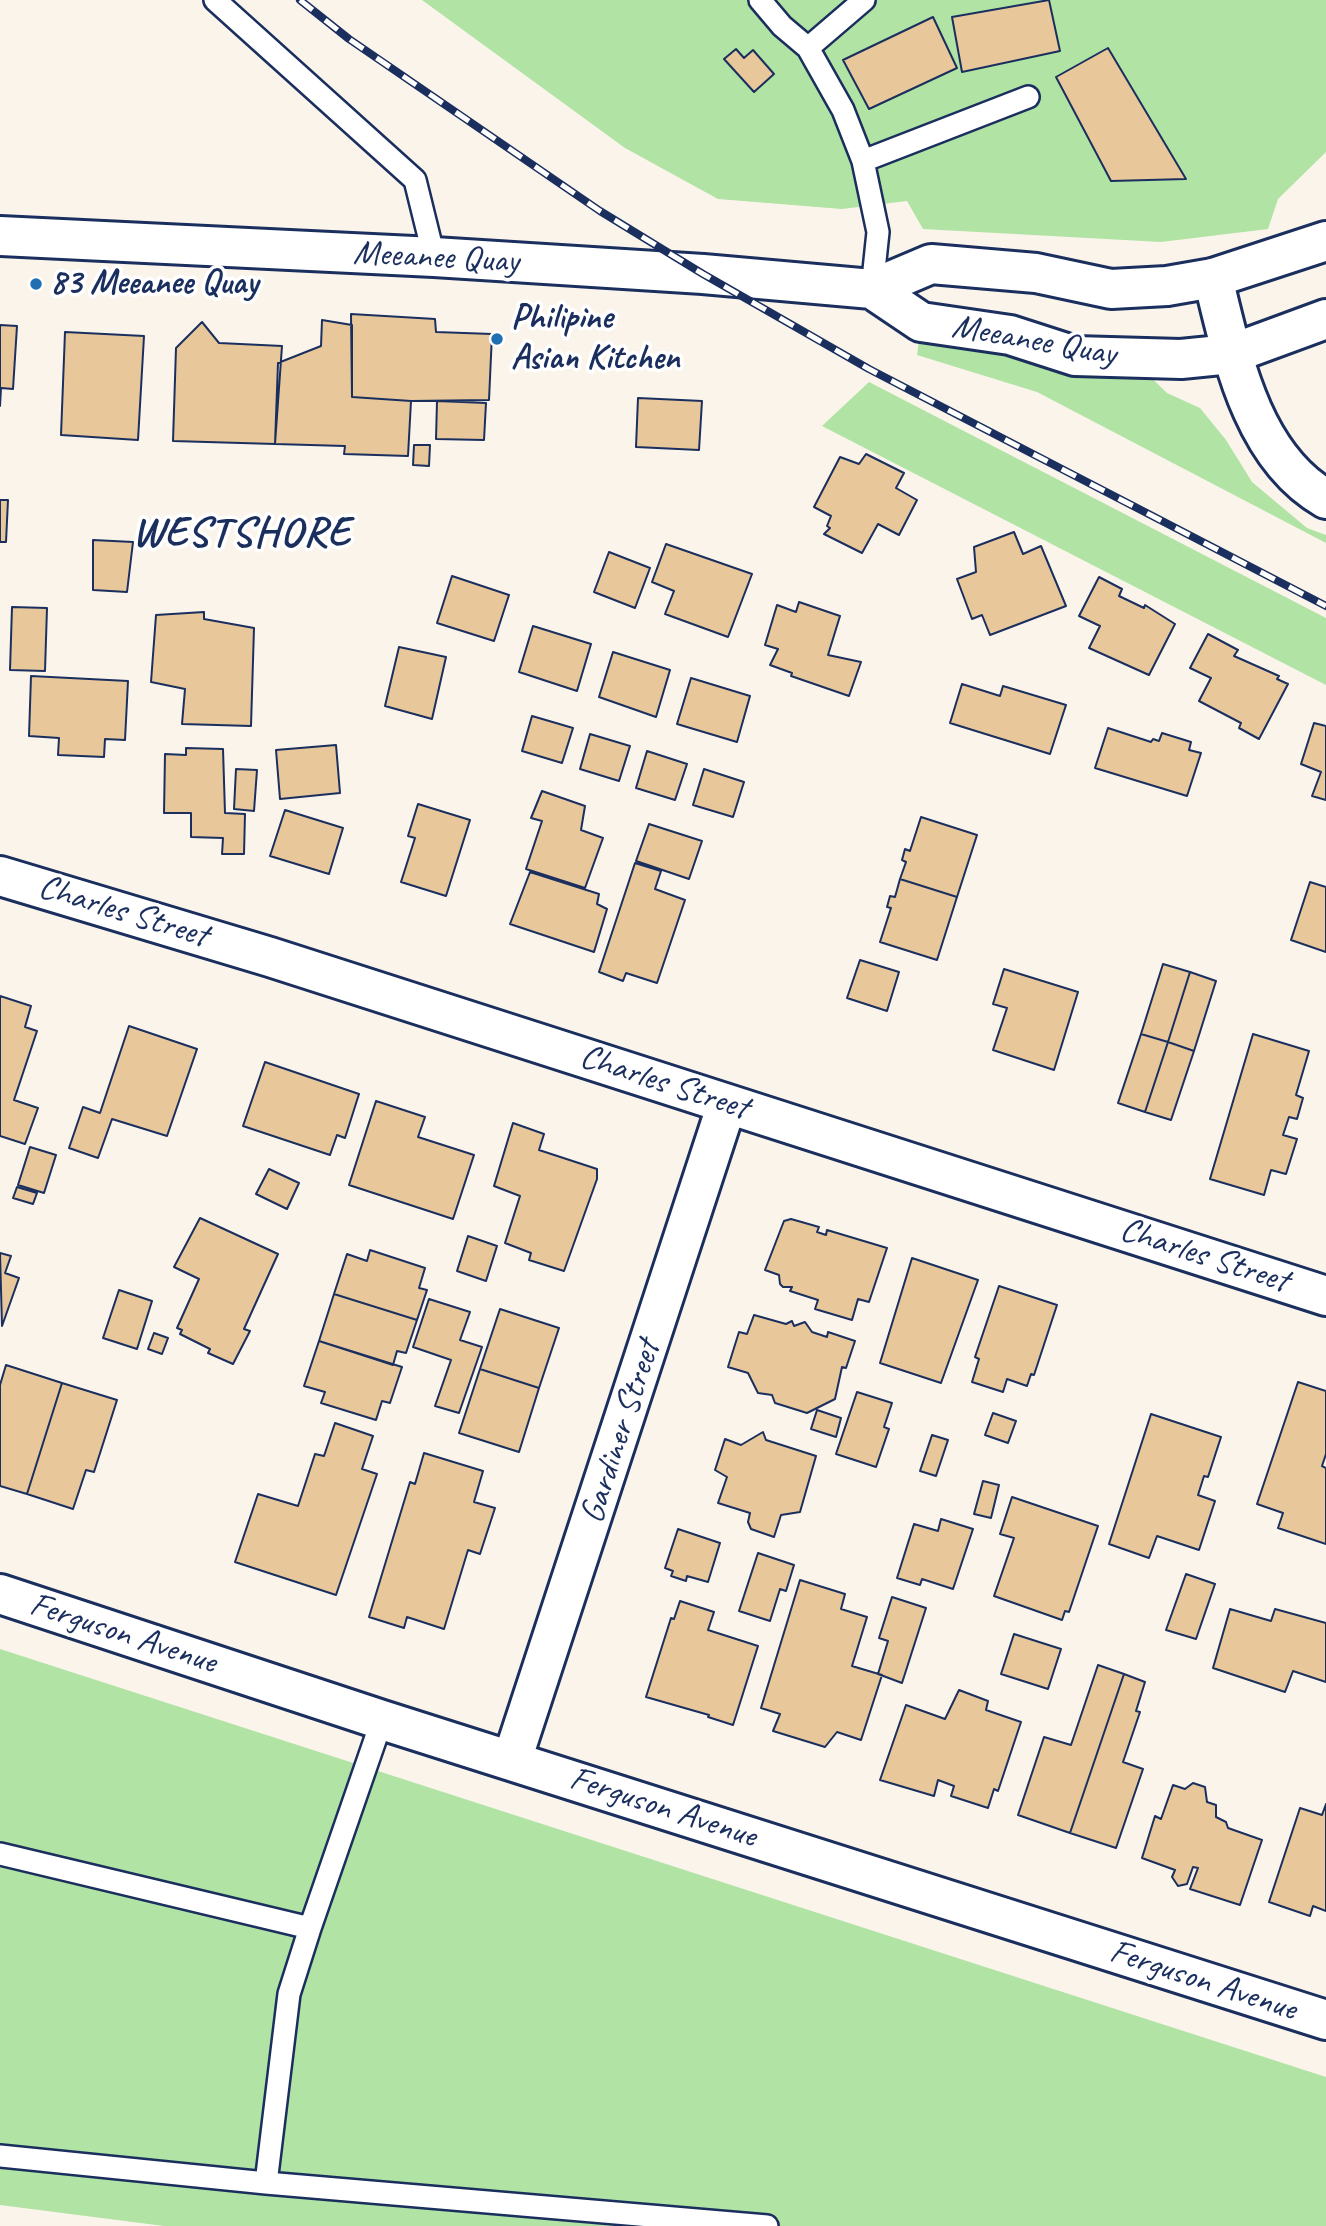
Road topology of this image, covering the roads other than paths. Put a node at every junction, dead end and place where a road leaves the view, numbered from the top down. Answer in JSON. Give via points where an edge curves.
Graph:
{"nodes":[{"id":1,"x":215,"y":0,"type":"edge"},
{"id":2,"x":760,"y":0,"type":"edge"},
{"id":3,"x":864,"y":0,"type":"edge"},
{"id":4,"x":808,"y":48,"type":"junction"},
{"id":5,"x":1028,"y":97,"type":"dead end"},
{"id":6,"x":863,"y":161,"type":"junction"},
{"id":7,"x":0,"y":236,"type":"edge"},
{"id":8,"x":1326,"y":241,"type":"edge"},
{"id":9,"x":434,"y":257,"type":"junction"},
{"id":10,"x":1213,"y":278,"type":"junction"},
{"id":11,"x":872,"y":289,"type":"junction"},
{"id":12,"x":1326,"y":319,"type":"edge"},
{"id":13,"x":1231,"y":354,"type":"junction"},
{"id":14,"x":1326,"y":499,"type":"edge"},
{"id":15,"x":0,"y":876,"type":"edge"},
{"id":16,"x":727,"y":1104,"type":"junction"},
{"id":17,"x":1326,"y":1296,"type":"edge"},
{"id":18,"x":0,"y":1594,"type":"edge"},
{"id":19,"x":382,"y":1720,"type":"junction"},
{"id":20,"x":512,"y":1760,"type":"junction"},
{"id":21,"x":0,"y":1854,"type":"edge"},
{"id":22,"x":310,"y":1928,"type":"junction"},
{"id":23,"x":1326,"y":2020,"type":"edge"},
{"id":24,"x":0,"y":2156,"type":"edge"},
{"id":25,"x":265,"y":2183,"type":"junction"},
{"id":26,"x":766,"y":2226,"type":"edge"}],
"edges":[{"from":1,"to":9,"type":"lane","via":[[415,180]]},
{"from":2,"to":4,"type":"lane"},
{"from":3,"to":4,"type":"lane"},
{"from":4,"to":6,"type":"lane","via":[[843,110]]},
{"from":5,"to":6,"type":"lane"},
{"from":6,"to":11,"type":"lane","via":[[878,232]]},
{"from":7,"to":9,"type":"street","name":"Meeanee Quay"},
{"from":8,"to":10,"type":"street","name":"Meeanee Quay"},
{"from":9,"to":11,"type":"street","name":"Meeanee Quay"},
{"from":10,"to":11,"type":"street","name":"Meeanee Quay","via":[[1111,289],[1035,273],[931,264]]},
{"from":10,"to":13,"type":"street"},
{"from":11,"to":13,"type":"street","name":"Meeanee Quay","via":[[921,322],[1010,335],[1075,356],[1181,359]]},
{"from":12,"to":13,"type":"street","name":"Meeanee Quay"},
{"from":13,"to":14,"type":"street","via":[[1285,466]]},
{"from":15,"to":16,"type":"street","name":"Charles Street"},
{"from":16,"to":17,"type":"street","name":"Charles Street"},
{"from":16,"to":20,"type":"street","name":"Gardiner Street"},
{"from":18,"to":19,"type":"street","name":"Ferguson Avenue"},
{"from":19,"to":20,"type":"street","name":"Ferguson Avenue"},
{"from":19,"to":22,"type":"lane"},
{"from":20,"to":23,"type":"street","name":"Ferguson Avenue"},
{"from":21,"to":22,"type":"lane"},
{"from":22,"to":25,"type":"lane","via":[[289,1994]]},
{"from":24,"to":25,"type":"lane"},
{"from":25,"to":26,"type":"lane"}]}
